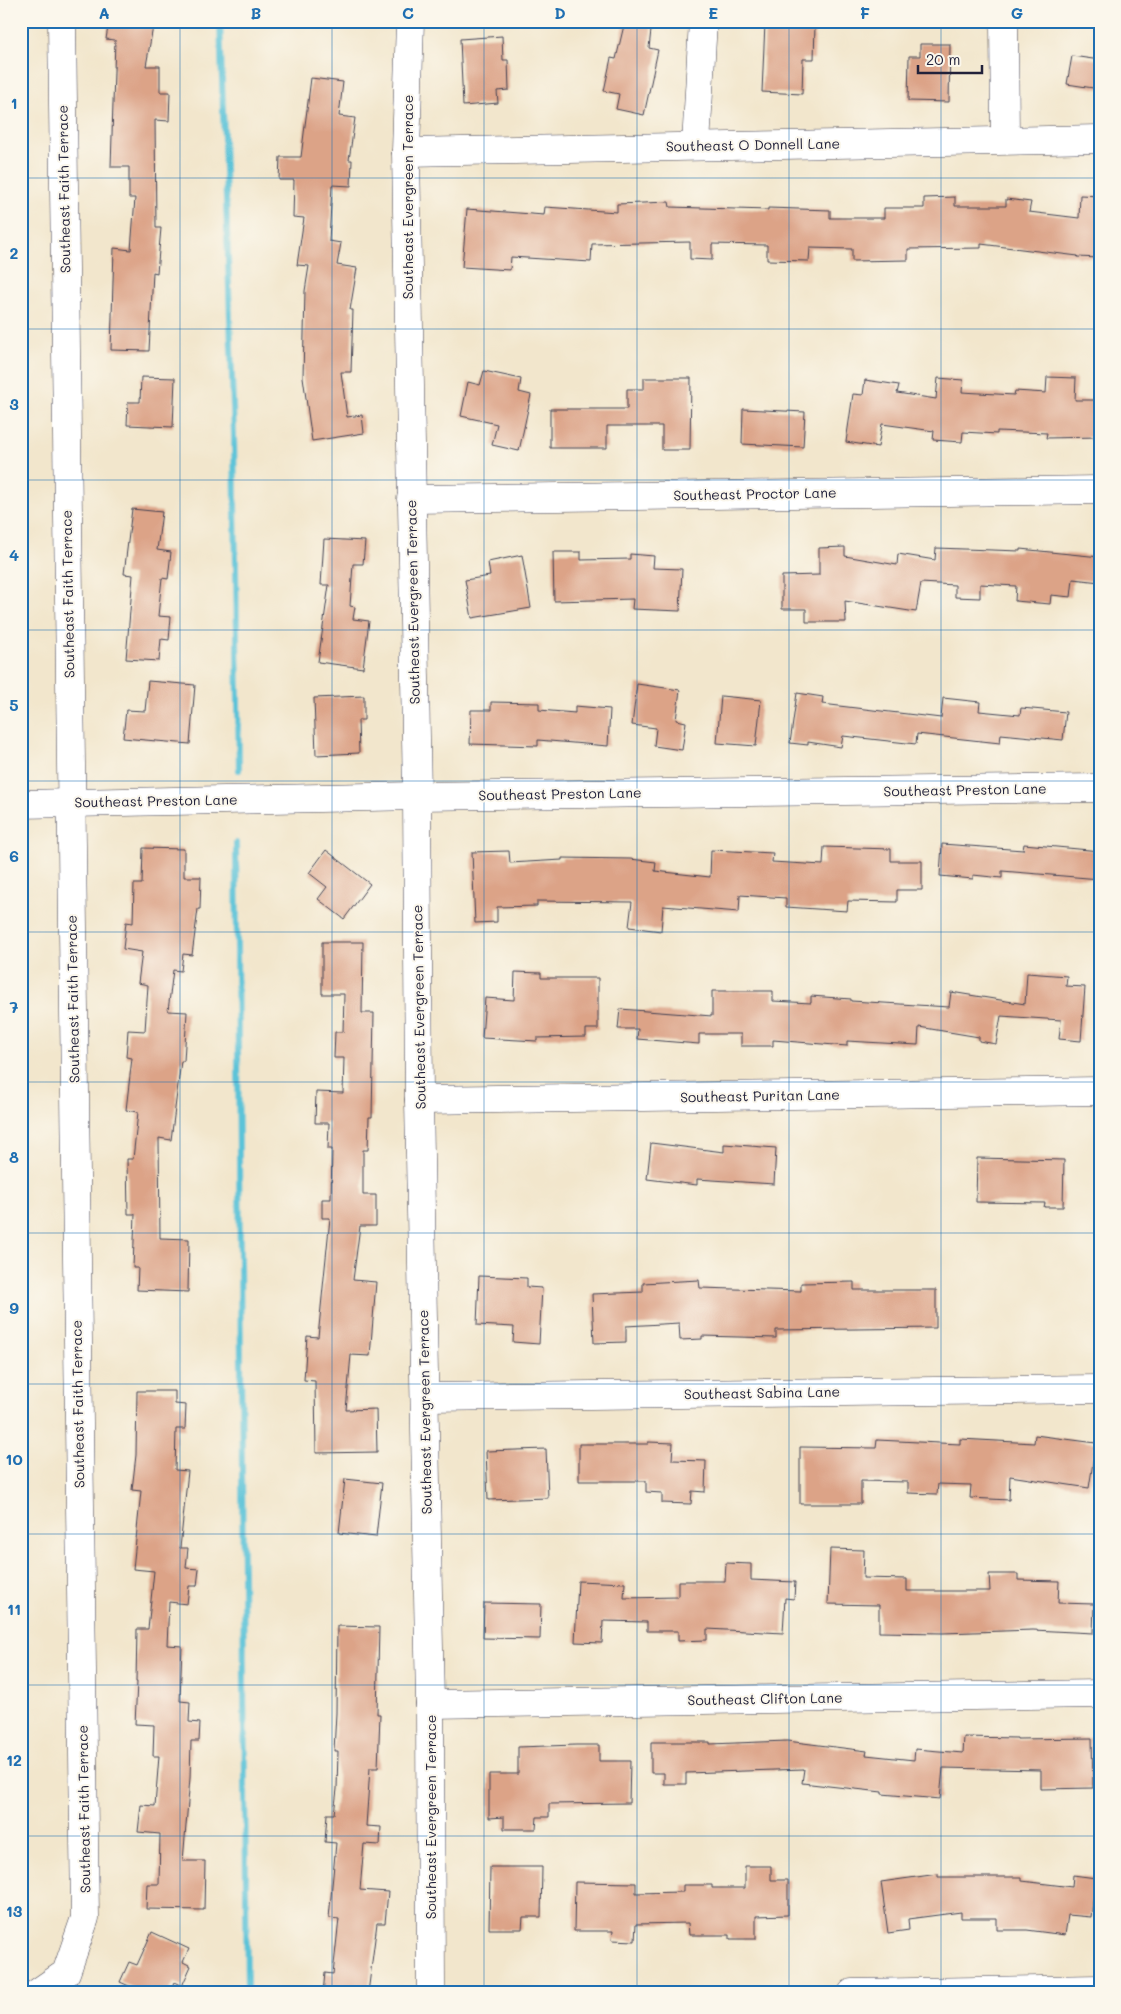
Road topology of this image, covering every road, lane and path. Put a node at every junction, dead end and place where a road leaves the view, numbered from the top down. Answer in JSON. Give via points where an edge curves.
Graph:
{"nodes":[{"id":1,"x":62,"y":21,"type":"edge"},
{"id":2,"x":410,"y":21,"type":"edge"},
{"id":3,"x":703,"y":21,"type":"edge"},
{"id":4,"x":1004,"y":21,"type":"edge"},
{"id":5,"x":1100,"y":139,"type":"edge"},
{"id":6,"x":1005,"y":140,"type":"junction"},
{"id":7,"x":696,"y":145,"type":"junction"},
{"id":8,"x":406,"y":152,"type":"junction"},
{"id":9,"x":1100,"y":490,"type":"edge"},
{"id":10,"x":411,"y":498,"type":"junction"},
{"id":11,"x":1100,"y":788,"type":"edge"},
{"id":12,"x":417,"y":796,"type":"junction"},
{"id":13,"x":71,"y":803,"type":"junction"},
{"id":14,"x":21,"y":804,"type":"edge"},
{"id":15,"x":1100,"y":1092,"type":"edge"},
{"id":16,"x":419,"y":1100,"type":"junction"},
{"id":17,"x":1100,"y":1389,"type":"edge"},
{"id":18,"x":425,"y":1397,"type":"junction"},
{"id":19,"x":1100,"y":1694,"type":"edge"},
{"id":20,"x":430,"y":1704,"type":"junction"},
{"id":21,"x":1100,"y":1989,"type":"edge"},
{"id":22,"x":36,"y":1993,"type":"edge"},
{"id":23,"x":431,"y":1993,"type":"edge"},
{"id":24,"x":852,"y":1993,"type":"edge"}],
"edges":[{"from":1,"to":13,"type":"street","name":"Southeast Faith Terrace"},
{"from":2,"to":8,"type":"street","name":"Southeast Evergreen Terrace"},
{"from":3,"to":7,"type":"street"},
{"from":4,"to":6,"type":"street"},
{"from":5,"to":6,"type":"street","name":"Southeast O Donnell Lane"},
{"from":6,"to":7,"type":"street","name":"Southeast O Donnell Lane"},
{"from":7,"to":8,"type":"street","name":"Southeast O Donnell Lane"},
{"from":8,"to":10,"type":"street","name":"Southeast Evergreen Terrace"},
{"from":9,"to":10,"type":"street","name":"Southeast Proctor Lane"},
{"from":10,"to":12,"type":"street","name":"Southeast Evergreen Terrace"},
{"from":11,"to":12,"type":"street","name":"Southeast Preston Lane"},
{"from":12,"to":13,"type":"street","name":"Southeast Preston Lane"},
{"from":12,"to":16,"type":"street","name":"Southeast Evergreen Terrace"},
{"from":13,"to":14,"type":"street","name":"Southeast Preston Lane"},
{"from":13,"to":22,"type":"street","name":"Southeast Faith Terrace","via":[[85,1918],[66,1973]]},
{"from":15,"to":16,"type":"street","name":"Southeast Puritan Lane"},
{"from":16,"to":18,"type":"street","name":"Southeast Evergreen Terrace"},
{"from":17,"to":18,"type":"street","name":"Southeast Sabina Lane"},
{"from":18,"to":20,"type":"street","name":"Southeast Evergreen Terrace"},
{"from":19,"to":20,"type":"street","name":"Southeast Clifton Lane"},
{"from":20,"to":23,"type":"street","name":"Southeast Evergreen Terrace"},
{"from":21,"to":24,"type":"street"}]}
